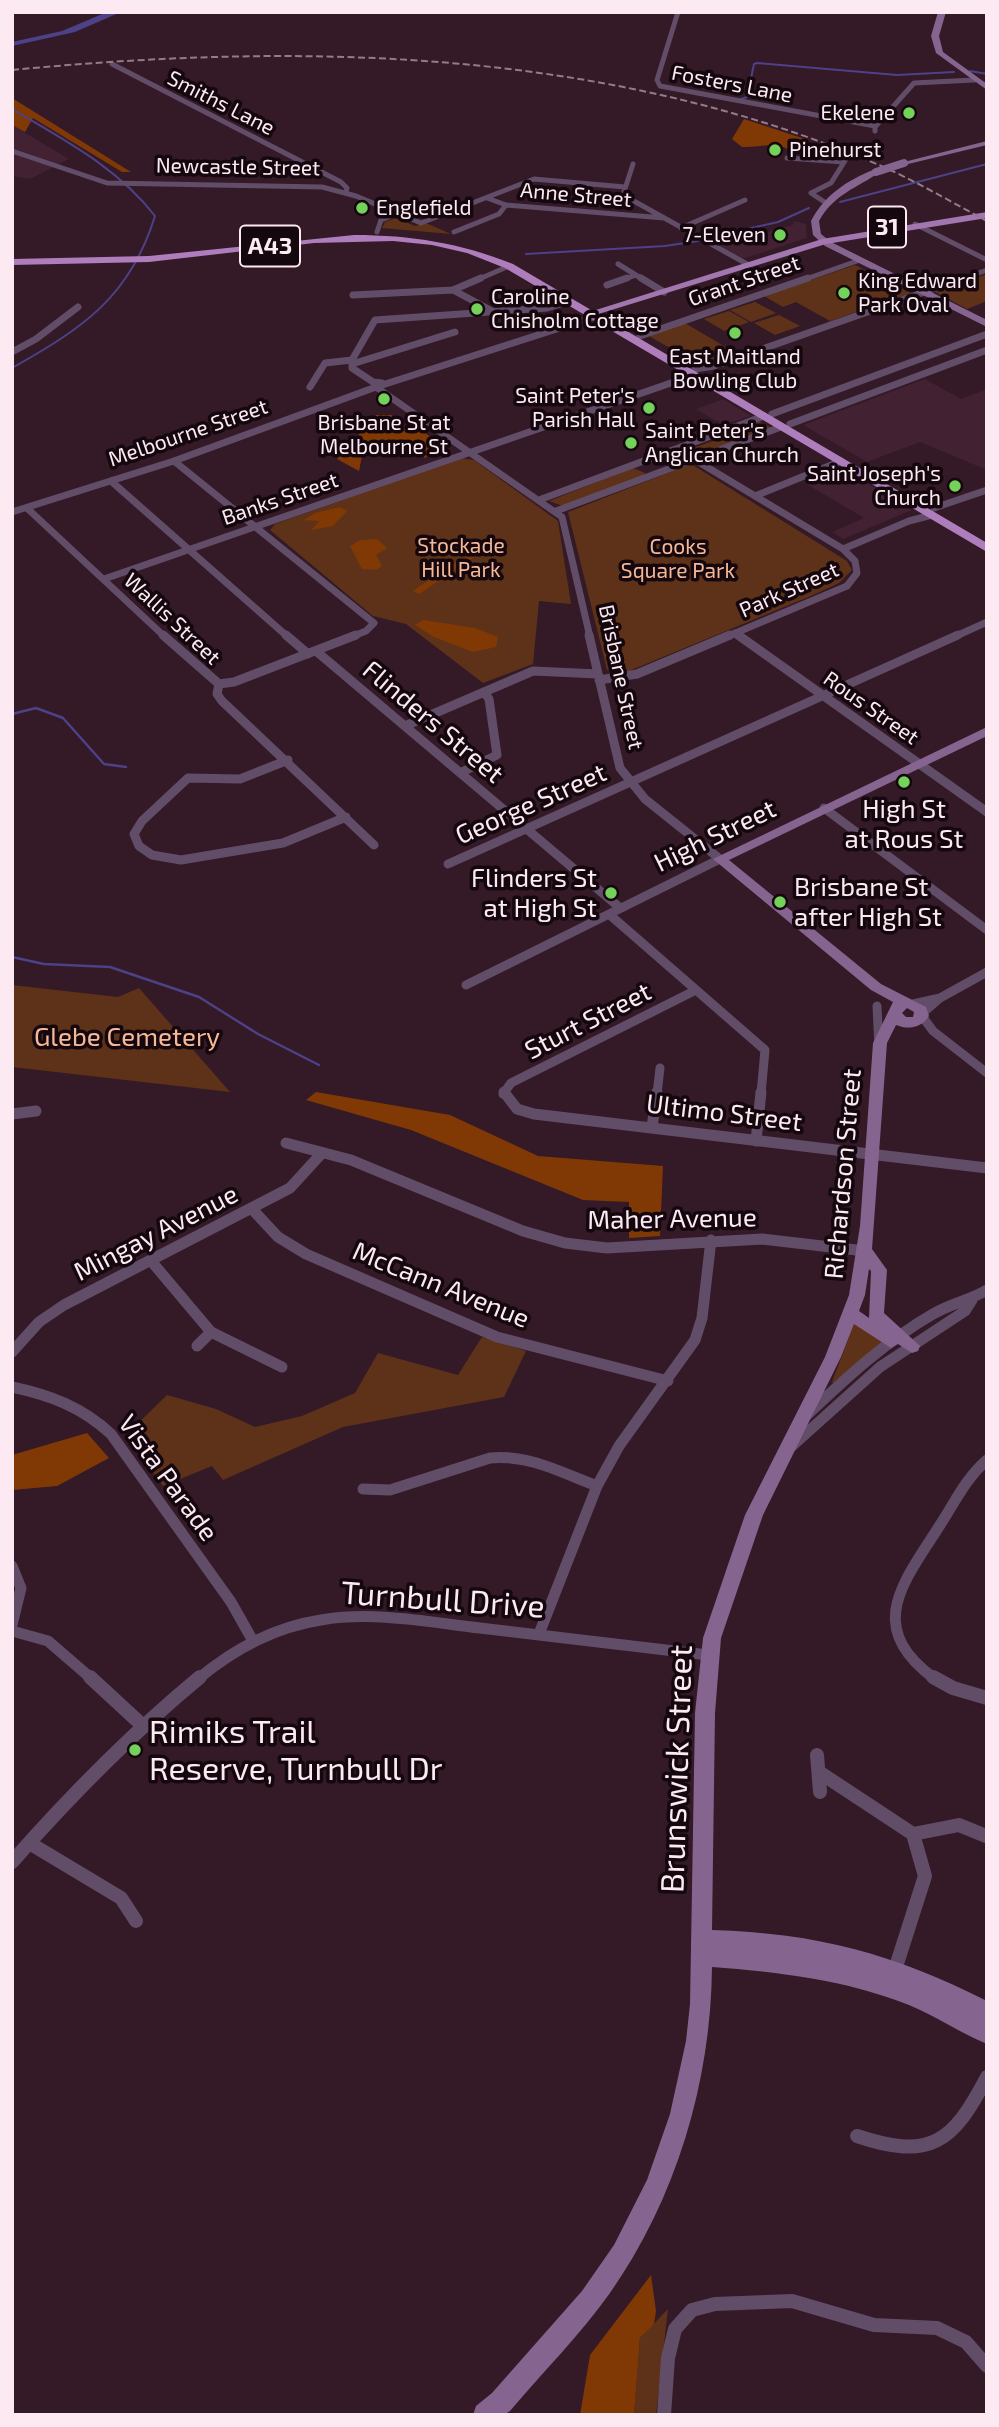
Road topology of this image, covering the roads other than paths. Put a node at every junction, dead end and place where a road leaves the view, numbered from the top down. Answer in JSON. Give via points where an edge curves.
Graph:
{"nodes":[{"id":1,"x":678,"y":12,"type":"edge"},
{"id":2,"x":943,"y":12,"type":"edge"},
{"id":3,"x":112,"y":64,"type":"dead end"},
{"id":4,"x":974,"y":80,"type":"junction"},
{"id":5,"x":987,"y":89,"type":"edge"},
{"id":6,"x":987,"y":143,"type":"edge"},
{"id":7,"x":12,"y":151,"type":"edge"},
{"id":8,"x":787,"y":158,"type":"dead end"},
{"id":9,"x":633,"y":164,"type":"dead end"},
{"id":10,"x":625,"y":187,"type":"junction"},
{"id":11,"x":346,"y":192,"type":"junction"},
{"id":12,"x":486,"y":198,"type":"junction"},
{"id":13,"x":745,"y":200,"type":"dead end"},
{"id":14,"x":826,"y":203,"type":"junction"},
{"id":15,"x":506,"y":205,"type":"junction"},
{"id":16,"x":397,"y":214,"type":"junction"},
{"id":17,"x":987,"y":215,"type":"edge"},
{"id":18,"x":664,"y":218,"type":"junction"},
{"id":19,"x":917,"y":225,"type":"junction"},
{"id":20,"x":681,"y":228,"type":"junction"},
{"id":21,"x":454,"y":232,"type":"dead end"},
{"id":22,"x":377,"y":234,"type":"junction"},
{"id":23,"x":822,"y":240,"type":"junction"},
{"id":24,"x":860,"y":260,"type":"junction"},
{"id":25,"x":987,"y":260,"type":"edge"},
{"id":26,"x":12,"y":261,"type":"edge"},
{"id":27,"x":618,"y":264,"type":"dead end"},
{"id":28,"x":747,"y":264,"type":"junction"},
{"id":29,"x":513,"y":265,"type":"junction"},
{"id":30,"x":987,"y":270,"type":"edge"},
{"id":31,"x":636,"y":275,"type":"junction"},
{"id":32,"x":607,"y":285,"type":"dead end"},
{"id":33,"x":453,"y":290,"type":"junction"},
{"id":34,"x":664,"y":292,"type":"junction"},
{"id":35,"x":923,"y":292,"type":"junction"},
{"id":36,"x":353,"y":295,"type":"dead end"},
{"id":37,"x":567,"y":302,"type":"junction"},
{"id":38,"x":78,"y":307,"type":"dead end"},
{"id":39,"x":494,"y":312,"type":"junction"},
{"id":40,"x":595,"y":314,"type":"junction"},
{"id":41,"x":987,"y":324,"type":"edge"},
{"id":42,"x":455,"y":332,"type":"dead end"},
{"id":43,"x":987,"y":334,"type":"edge"},
{"id":44,"x":640,"y":335,"type":"junction"},
{"id":45,"x":953,"y":347,"type":"junction"},
{"id":46,"x":987,"y":350,"type":"edge"},
{"id":47,"x":12,"y":352,"type":"edge"},
{"id":48,"x":971,"y":356,"type":"junction"},
{"id":49,"x":352,"y":362,"type":"junction"},
{"id":50,"x":898,"y":367,"type":"junction"},
{"id":51,"x":699,"y":371,"type":"junction"},
{"id":52,"x":362,"y":375,"type":"junction"},
{"id":53,"x":916,"y":377,"type":"junction"},
{"id":54,"x":379,"y":385,"type":"junction"},
{"id":55,"x":310,"y":387,"type":"dead end"},
{"id":56,"x":360,"y":393,"type":"junction"},
{"id":57,"x":386,"y":395,"type":"junction"},
{"id":58,"x":802,"y":403,"type":"junction"},
{"id":59,"x":818,"y":412,"type":"junction"},
{"id":60,"x":768,"y":415,"type":"junction"},
{"id":61,"x":785,"y":426,"type":"junction"},
{"id":62,"x":677,"y":449,"type":"junction"},
{"id":63,"x":468,"y":451,"type":"junction"},
{"id":64,"x":694,"y":459,"type":"junction"},
{"id":65,"x":174,"y":461,"type":"junction"},
{"id":66,"x":841,"y":461,"type":"junction"},
{"id":67,"x":111,"y":481,"type":"junction"},
{"id":68,"x":987,"y":490,"type":"edge"},
{"id":69,"x":755,"y":496,"type":"junction"},
{"id":70,"x":539,"y":500,"type":"junction"},
{"id":71,"x":919,"y":503,"type":"junction"},
{"id":72,"x":28,"y":509,"type":"junction"},
{"id":73,"x":556,"y":511,"type":"junction"},
{"id":74,"x":12,"y":512,"type":"edge"},
{"id":75,"x":940,"y":516,"type":"junction"},
{"id":76,"x":909,"y":521,"type":"junction"},
{"id":77,"x":256,"y":526,"type":"junction"},
{"id":78,"x":987,"y":540,"type":"edge"},
{"id":79,"x":987,"y":548,"type":"edge"},
{"id":80,"x":190,"y":549,"type":"junction"},
{"id":81,"x":843,"y":549,"type":"junction"},
{"id":82,"x":104,"y":579,"type":"junction"},
{"id":83,"x":987,"y":621,"type":"edge"},
{"id":84,"x":735,"y":633,"type":"junction"},
{"id":85,"x":312,"y":652,"type":"junction"},
{"id":86,"x":598,"y":677,"type":"junction"},
{"id":87,"x":219,"y":684,"type":"junction"},
{"id":88,"x":484,"y":692,"type":"junction"},
{"id":89,"x":822,"y":695,"type":"junction"},
{"id":90,"x":405,"y":726,"type":"junction"},
{"id":91,"x":987,"y":731,"type":"edge"},
{"id":92,"x":288,"y":760,"type":"junction"},
{"id":93,"x":919,"y":764,"type":"junction"},
{"id":94,"x":462,"y":772,"type":"junction"},
{"id":95,"x":629,"y":782,"type":"junction"},
{"id":96,"x":824,"y":808,"type":"junction"},
{"id":97,"x":987,"y":811,"type":"edge"},
{"id":98,"x":346,"y":817,"type":"junction"},
{"id":99,"x":527,"y":828,"type":"junction"},
{"id":100,"x":374,"y":845,"type":"dead end"},
{"id":101,"x":720,"y":859,"type":"junction"},
{"id":102,"x":449,"y":864,"type":"dead end"},
{"id":103,"x":619,"y":907,"type":"junction"},
{"id":104,"x":610,"y":915,"type":"junction"},
{"id":105,"x":987,"y":930,"type":"edge"},
{"id":106,"x":987,"y":972,"type":"edge"},
{"id":107,"x":466,"y":985,"type":"dead end"},
{"id":108,"x":696,"y":990,"type":"junction"},
{"id":109,"x":877,"y":1006,"type":"dead end"},
{"id":110,"x":909,"y":1013,"type":"junction"},
{"id":111,"x":879,"y":1048,"type":"junction"},
{"id":112,"x":660,"y":1068,"type":"dead end"},
{"id":113,"x":987,"y":1073,"type":"edge"},
{"id":114,"x":503,"y":1094,"type":"joint"},
{"id":115,"x":36,"y":1111,"type":"dead end"},
{"id":116,"x":12,"y":1114,"type":"edge"},
{"id":117,"x":652,"y":1127,"type":"junction"},
{"id":118,"x":756,"y":1141,"type":"junction"},
{"id":119,"x":286,"y":1143,"type":"dead end"},
{"id":120,"x":321,"y":1153,"type":"junction"},
{"id":121,"x":873,"y":1155,"type":"junction"},
{"id":122,"x":987,"y":1168,"type":"edge"},
{"id":123,"x":253,"y":1210,"type":"junction"},
{"id":124,"x":711,"y":1240,"type":"junction"},
{"id":125,"x":865,"y":1251,"type":"junction"},
{"id":126,"x":152,"y":1262,"type":"junction"},
{"id":127,"x":987,"y":1290,"type":"edge"},
{"id":128,"x":851,"y":1314,"type":"junction"},
{"id":129,"x":211,"y":1332,"type":"junction"},
{"id":130,"x":902,"y":1344,"type":"junction"},
{"id":131,"x":197,"y":1346,"type":"dead end"},
{"id":132,"x":12,"y":1353,"type":"edge"},
{"id":133,"x":282,"y":1367,"type":"dead end"},
{"id":134,"x":668,"y":1381,"type":"junction"},
{"id":135,"x":12,"y":1387,"type":"edge"},
{"id":136,"x":800,"y":1422,"type":"junction"},
{"id":137,"x":782,"y":1456,"type":"junction"},
{"id":138,"x":987,"y":1460,"type":"edge"},
{"id":139,"x":597,"y":1486,"type":"junction"},
{"id":140,"x":363,"y":1489,"type":"dead end"},
{"id":141,"x":12,"y":1566,"type":"edge"},
{"id":142,"x":12,"y":1625,"type":"edge"},
{"id":143,"x":12,"y":1631,"type":"edge"},
{"id":144,"x":539,"y":1634,"type":"junction"},
{"id":145,"x":253,"y":1641,"type":"junction"},
{"id":146,"x":708,"y":1655,"type":"junction"},
{"id":147,"x":987,"y":1698,"type":"edge"},
{"id":148,"x":142,"y":1725,"type":"junction"},
{"id":149,"x":817,"y":1755,"type":"dead end"},
{"id":150,"x":819,"y":1772,"type":"junction"},
{"id":151,"x":820,"y":1792,"type":"dead end"},
{"id":152,"x":913,"y":1834,"type":"junction"},
{"id":153,"x":986,"y":1836,"type":"edge"},
{"id":154,"x":31,"y":1844,"type":"junction"},
{"id":155,"x":12,"y":1862,"type":"edge"},
{"id":156,"x":136,"y":1921,"type":"dead end"},
{"id":157,"x":703,"y":1948,"type":"junction"},
{"id":158,"x":893,"y":1977,"type":"junction"},
{"id":159,"x":987,"y":2012,"type":"edge"},
{"id":160,"x":987,"y":2033,"type":"edge"},
{"id":161,"x":987,"y":2077,"type":"edge"},
{"id":162,"x":857,"y":2136,"type":"dead end"},
{"id":163,"x":987,"y":2366,"type":"edge"},
{"id":164,"x":485,"y":2415,"type":"edge"},
{"id":165,"x":663,"y":2415,"type":"edge"}],
"edges":[{"from":1,"to":4,"type":"street","name":"Fosters Lane","via":[[657,80],[660,86],[875,130],[914,83]]},
{"from":2,"to":4,"type":"main road","via":[[934,36],[936,44],[950,63]]},
{"from":3,"to":11,"type":"street","name":"Smiths Lane","via":[[341,181]]},
{"from":4,"to":5,"type":"main road"},
{"from":6,"to":14,"type":"main road","bridge":true,"via":[[876,172]]},
{"from":7,"to":11,"type":"street","name":"Newcastle Street","via":[[90,180],[115,184],[300,185]]},
{"from":8,"to":14,"type":"street","via":[[846,159],[831,183],[811,193]]},
{"from":9,"to":10,"type":"street"},
{"from":10,"to":12,"type":"street","via":[[534,180]]},
{"from":10,"to":18,"type":"street","via":[[623,195]]},
{"from":11,"to":16,"type":"street","name":"Newcastle Street"},
{"from":12,"to":15,"type":"street","name":"Anne Street"},
{"from":12,"to":16,"type":"street","name":"Newcastle Street","via":[[417,222]]},
{"from":13,"to":20,"type":"street"},
{"from":14,"to":23,"type":"main road","via":[[815,221]]},
{"from":15,"to":18,"type":"street","name":"Anne Street"},
{"from":15,"to":21,"type":"street","via":[[499,214]]},
{"from":16,"to":22,"type":"street","via":[[381,220]]},
{"from":17,"to":19,"type":"main road","name":"Melbourne Street","number":"31"},
{"from":18,"to":20,"type":"street"},
{"from":19,"to":23,"type":"main road","name":"Melbourne Street","number":"31"},
{"from":19,"to":25,"type":"street"},
{"from":20,"to":28,"type":"street"},
{"from":22,"to":26,"type":"highway","number":"A43","via":[[125,260]]},
{"from":22,"to":29,"type":"highway","number":"A43","via":[[450,243]]},
{"from":23,"to":24,"type":"main road"},
{"from":23,"to":28,"type":"main road","name":"Melbourne Street","number":"31"},
{"from":24,"to":35,"type":"main road"},
{"from":24,"to":44,"type":"street","name":"Grant Street"},
{"from":27,"to":31,"type":"street"},
{"from":28,"to":34,"type":"main road","name":"Melbourne Street","number":"31"},
{"from":29,"to":33,"type":"street"},
{"from":29,"to":37,"type":"highway","number":"A43"},
{"from":29,"to":40,"type":"highway","number":"A43"},
{"from":30,"to":35,"type":"street","name":"Banks Street"},
{"from":31,"to":32,"type":"street"},
{"from":31,"to":34,"type":"street"},
{"from":33,"to":36,"type":"street"},
{"from":33,"to":39,"type":"street"},
{"from":34,"to":40,"type":"main road","name":"Melbourne Street","number":"31"},
{"from":35,"to":41,"type":"main road"},
{"from":35,"to":51,"type":"street","name":"Banks Street"},
{"from":37,"to":39,"type":"street"},
{"from":37,"to":40,"type":"highway","number":"A43"},
{"from":38,"to":47,"type":"street"},
{"from":39,"to":49,"type":"street","via":[[375,320]]},
{"from":40,"to":44,"type":"highway","number":"A43"},
{"from":40,"to":51,"type":"highway","number":"A43"},
{"from":40,"to":54,"type":"street","name":"Melbourne Street"},
{"from":42,"to":49,"type":"street"},
{"from":43,"to":45,"type":"street"},
{"from":44,"to":51,"type":"highway","number":"A43"},
{"from":45,"to":48,"type":"street"},
{"from":45,"to":50,"type":"street"},
{"from":46,"to":48,"type":"street"},
{"from":48,"to":53,"type":"street"},
{"from":49,"to":52,"type":"street"},
{"from":49,"to":55,"type":"street","via":[[324,362]]},
{"from":50,"to":53,"type":"street"},
{"from":50,"to":58,"type":"street"},
{"from":51,"to":60,"type":"highway","number":"A43"},
{"from":51,"to":63,"type":"street","name":"Banks Street"},
{"from":52,"to":54,"type":"street"},
{"from":52,"to":56,"type":"street"},
{"from":53,"to":59,"type":"street"},
{"from":54,"to":56,"type":"street","name":"Melbourne Street"},
{"from":54,"to":57,"type":"street"},
{"from":56,"to":57,"type":"street"},
{"from":56,"to":65,"type":"street","name":"Melbourne Street"},
{"from":57,"to":63,"type":"street"},
{"from":58,"to":59,"type":"street"},
{"from":58,"to":60,"type":"street"},
{"from":59,"to":61,"type":"street"},
{"from":60,"to":61,"type":"highway","number":"A43"},
{"from":60,"to":62,"type":"street"},
{"from":61,"to":64,"type":"street"},
{"from":61,"to":66,"type":"highway","number":"A43"},
{"from":61,"to":71,"type":"highway","number":"A43"},
{"from":62,"to":64,"type":"street","name":"Park Street"},
{"from":62,"to":70,"type":"street"},
{"from":63,"to":70,"type":"street"},
{"from":63,"to":77,"type":"street","name":"Banks Street"},
{"from":64,"to":69,"type":"street","name":"Park Street"},
{"from":64,"to":73,"type":"street"},
{"from":65,"to":67,"type":"street","name":"Melbourne Street"},
{"from":65,"to":77,"type":"street"},
{"from":66,"to":69,"type":"street"},
{"from":66,"to":71,"type":"highway","number":"A43"},
{"from":67,"to":72,"type":"street","name":"Melbourne Street"},
{"from":67,"to":80,"type":"street","name":"Flinders Street"},
{"from":68,"to":75,"type":"street","via":[[956,502]]},
{"from":69,"to":81,"type":"street","name":"Park Street"},
{"from":70,"to":73,"type":"street"},
{"from":71,"to":75,"type":"highway"},
{"from":71,"to":76,"type":"street"},
{"from":72,"to":74,"type":"street","name":"Melbourne Street"},
{"from":72,"to":82,"type":"street","name":"Wallis Street"},
{"from":73,"to":86,"type":"street","name":"Brisbane Street","via":[[568,534]]},
{"from":75,"to":76,"type":"street"},
{"from":75,"to":78,"type":"highway"},
{"from":75,"to":79,"type":"highway"},
{"from":76,"to":81,"type":"street"},
{"from":77,"to":80,"type":"street","name":"Banks Street"},
{"from":77,"to":85,"type":"street","via":[[374,623],[366,631]]},
{"from":80,"to":82,"type":"street","name":"Banks Street"},
{"from":80,"to":85,"type":"street","name":"Flinders Street"},
{"from":81,"to":84,"type":"street","name":"Park Street","via":[[858,567],[848,586]]},
{"from":82,"to":87,"type":"street","name":"Wallis Street"},
{"from":83,"to":89,"type":"street","name":"George Street"},
{"from":84,"to":86,"type":"street","name":"Park Street","via":[[637,674]]},
{"from":84,"to":89,"type":"street","name":"Rous Street"},
{"from":85,"to":87,"type":"street"},
{"from":85,"to":90,"type":"street","name":"Flinders Street"},
{"from":86,"to":88,"type":"street","name":"Park Street","via":[[533,671]]},
{"from":86,"to":95,"type":"street","name":"Brisbane Street","via":[[615,756]]},
{"from":87,"to":92,"type":"street","name":"Wallis Street","via":[[217,694],[222,701]]},
{"from":88,"to":90,"type":"street","name":"Park Street"},
{"from":88,"to":94,"type":"street","via":[[497,755]]},
{"from":89,"to":93,"type":"street","name":"Rous Street"},
{"from":89,"to":95,"type":"street","name":"George Street"},
{"from":90,"to":94,"type":"street","name":"Flinders Street"},
{"from":91,"to":93,"type":"main road","name":"High Street"},
{"from":92,"to":98,"type":"street","name":"Wallis Street"},
{"from":92,"to":98,"type":"street","via":[[240,779],[188,778],[142,821],[134,834],[139,846],[152,855],[181,860],[283,843]]},
{"from":93,"to":96,"type":"main road","name":"High Street"},
{"from":93,"to":97,"type":"street","name":"Rous Street"},
{"from":94,"to":99,"type":"street","name":"Flinders Street"},
{"from":95,"to":99,"type":"street","name":"George Street"},
{"from":95,"to":101,"type":"street","name":"Brisbane Street"},
{"from":96,"to":101,"type":"main road","name":"High Street"},
{"from":96,"to":105,"type":"street"},
{"from":98,"to":100,"type":"street","name":"Wallis Street"},
{"from":99,"to":102,"type":"street","name":"George Street"},
{"from":99,"to":103,"type":"street","name":"Flinders Street"},
{"from":101,"to":103,"type":"street","name":"High Street"},
{"from":101,"to":110,"type":"main road","name":"Brisbane Street"},
{"from":103,"to":104,"type":"street","name":"High Street"},
{"from":104,"to":107,"type":"street","name":"High Street"},
{"from":104,"to":108,"type":"street"},
{"from":106,"to":110,"type":"street"},
{"from":108,"to":114,"type":"street","name":"Sturt Street","via":[[511,1083]]},
{"from":108,"to":118,"type":"street","via":[[765,1050]]},
{"from":109,"to":111,"type":"street","name":"Richardson Street"},
{"from":110,"to":111,"type":"main road","name":"Richardson Street","via":[[887,1031]]},
{"from":110,"to":113,"type":"street"},
{"from":111,"to":121,"type":"main road","name":"Richardson Street"},
{"from":112,"to":117,"type":"street"},
{"from":114,"to":117,"type":"street","name":"Ultimo Street","via":[[517,1109],[534,1114]]},
{"from":115,"to":116,"type":"street"},
{"from":117,"to":118,"type":"street","name":"Ultimo Street"},
{"from":118,"to":121,"type":"street","name":"Ultimo Street"},
{"from":119,"to":120,"type":"street","name":"Maher Avenue"},
{"from":120,"to":123,"type":"street","name":"Mingay Avenue","via":[[290,1188]]},
{"from":120,"to":124,"type":"street","name":"Maher Avenue","via":[[351,1160],[523,1231],[565,1243],[619,1247]]},
{"from":121,"to":122,"type":"street","name":"Ultimo Street"},
{"from":121,"to":125,"type":"main road","name":"Richardson Street"},
{"from":123,"to":126,"type":"street","name":"Mingay Avenue"},
{"from":123,"to":134,"type":"street","name":"McCann Avenue","via":[[278,1237],[306,1254],[497,1337]]},
{"from":124,"to":125,"type":"street","name":"Maher Avenue","via":[[783,1241]]},
{"from":124,"to":134,"type":"street","via":[[702,1318],[695,1340]]},
{"from":125,"to":128,"type":"main road","name":"Richardson Street"},
{"from":125,"to":130,"type":"main road","via":[[879,1270],[876,1315]]},
{"from":126,"to":129,"type":"street"},
{"from":126,"to":132,"type":"street","name":"Mingay Avenue","via":[[47,1316]]},
{"from":127,"to":130,"type":"street","name":"Brunswick Street","via":[[965,1311]]},
{"from":128,"to":130,"type":"main road"},
{"from":128,"to":136,"type":"main road","name":"Richardson Street"},
{"from":129,"to":131,"type":"street"},
{"from":129,"to":133,"type":"street"},
{"from":130,"to":136,"type":"street","name":"Brunswick Street","via":[[842,1382]]},
{"from":130,"to":137,"type":"street","name":"Brunswick Street"},
{"from":134,"to":139,"type":"street","via":[[619,1446]]},
{"from":135,"to":145,"type":"street","name":"Vista Parade","via":[[92,1414],[111,1434],[231,1602]]},
{"from":136,"to":137,"type":"main road","name":"Richardson Street"},
{"from":137,"to":146,"type":"main road","name":"Brunswick Street","via":[[754,1515]]},
{"from":138,"to":147,"type":"street","via":[[901,1586],[894,1607],[897,1634],[914,1662],[933,1681],[962,1695]]},
{"from":139,"to":140,"type":"street","via":[[507,1456],[390,1490]]},
{"from":139,"to":144,"type":"street"},
{"from":141,"to":142,"type":"street","via":[[22,1582]]},
{"from":143,"to":148,"type":"street","via":[[48,1641],[61,1650]]},
{"from":144,"to":145,"type":"street","name":"Turnbull Drive","via":[[351,1617],[320,1620]]},
{"from":144,"to":146,"type":"street","name":"Turnbull Drive"},
{"from":145,"to":148,"type":"street","name":"Turnbull Drive","via":[[222,1660]]},
{"from":146,"to":157,"type":"main road","name":"Brunswick Street"},
{"from":148,"to":154,"type":"street","name":"Turnbull Drive","via":[[83,1782]]},
{"from":149,"to":150,"type":"street"},
{"from":150,"to":151,"type":"street"},
{"from":150,"to":152,"type":"street"},
{"from":152,"to":153,"type":"street","via":[[959,1825]]},
{"from":152,"to":158,"type":"street","via":[[925,1876]]},
{"from":154,"to":155,"type":"street","name":"Turnbull Drive"},
{"from":154,"to":156,"type":"street","via":[[121,1898]]},
{"from":157,"to":158,"type":"main road"},
{"from":157,"to":164,"type":"main road","name":"Brunswick Street","via":[[698,2043],[689,2088],[659,2176],[602,2284]]},
{"from":158,"to":159,"type":"main road"},
{"from":158,"to":160,"type":"main road"},
{"from":161,"to":162,"type":"street","via":[[972,2106],[940,2141],[890,2143]]},
{"from":163,"to":165,"type":"street","via":[[962,2339],[937,2328],[877,2325],[803,2302],[708,2305],[691,2311],[677,2326]]}]}
